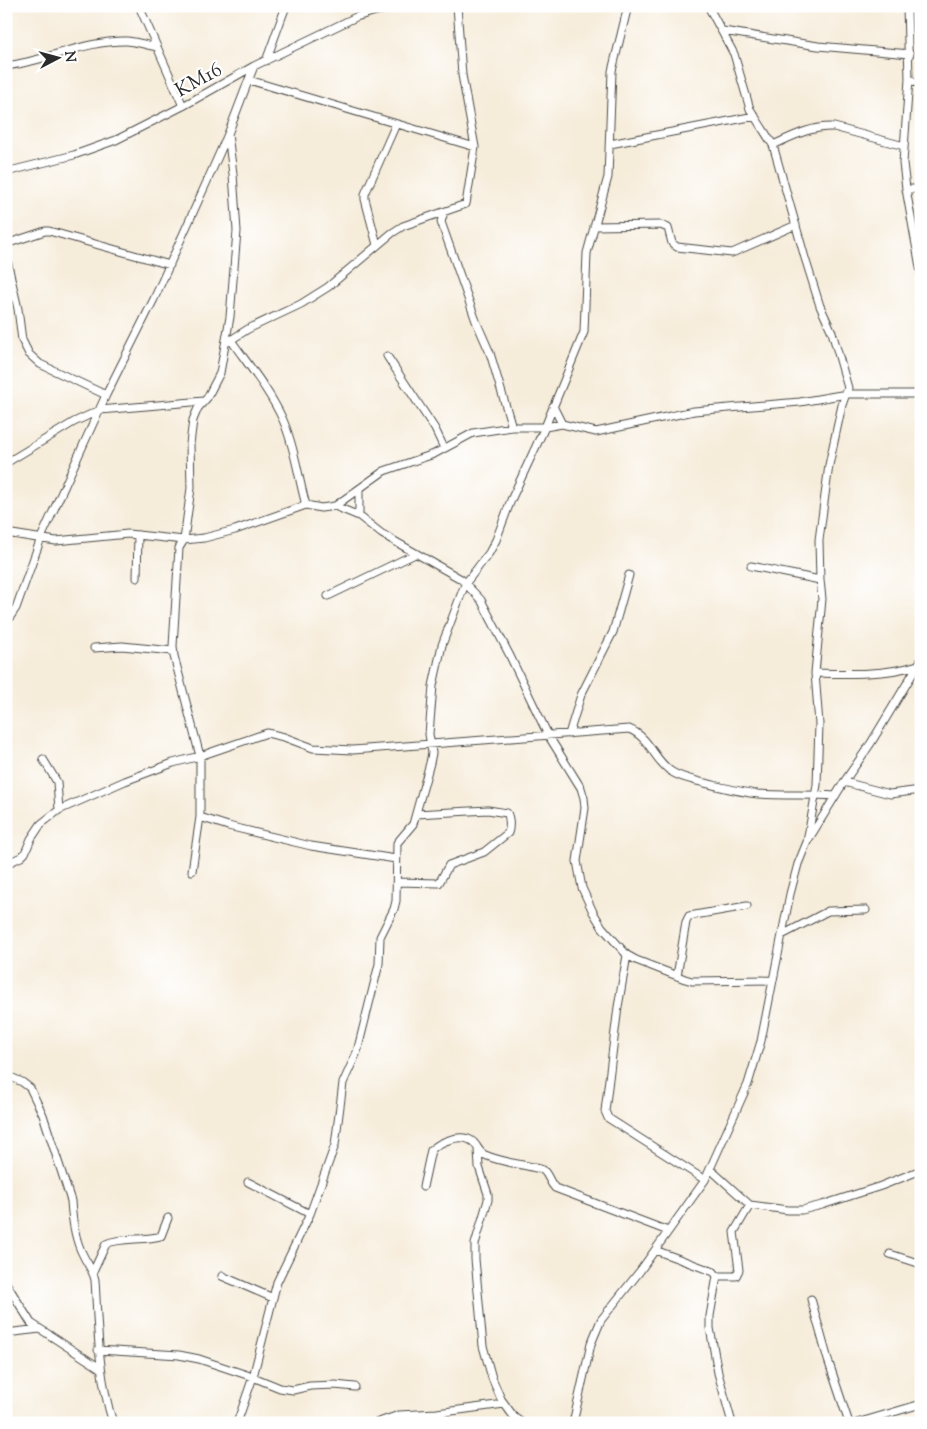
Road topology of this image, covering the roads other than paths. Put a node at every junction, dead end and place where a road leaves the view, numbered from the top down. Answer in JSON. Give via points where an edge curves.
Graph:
{"nodes":[{"id":1,"x":132,"y":6,"type":"edge"},
{"id":2,"x":286,"y":6,"type":"edge"},
{"id":3,"x":402,"y":6,"type":"edge"},
{"id":4,"x":457,"y":6,"type":"edge"},
{"id":5,"x":628,"y":6,"type":"edge"},
{"id":6,"x":708,"y":6,"type":"edge"},
{"id":7,"x":907,"y":6,"type":"edge"},
{"id":8,"x":140,"y":8,"type":"edge"},
{"id":9,"x":722,"y":31,"type":"junction"},
{"id":10,"x":157,"y":47,"type":"junction"},
{"id":11,"x":910,"y":54,"type":"junction"},
{"id":12,"x":266,"y":61,"type":"junction"},
{"id":13,"x":6,"y":66,"type":"edge"},
{"id":14,"x":254,"y":66,"type":"junction"},
{"id":15,"x":909,"y":79,"type":"junction"},
{"id":16,"x":249,"y":80,"type":"junction"},
{"id":17,"x":921,"y":85,"type":"edge"},
{"id":18,"x":183,"y":106,"type":"junction"},
{"id":19,"x":755,"y":116,"type":"junction"},
{"id":20,"x":396,"y":124,"type":"junction"},
{"id":21,"x":228,"y":134,"type":"junction"},
{"id":22,"x":610,"y":144,"type":"junction"},
{"id":23,"x":773,"y":145,"type":"junction"},
{"id":24,"x":904,"y":146,"type":"junction"},
{"id":25,"x":476,"y":147,"type":"junction"},
{"id":26,"x":6,"y":172,"type":"edge"},
{"id":27,"x":906,"y":189,"type":"junction"},
{"id":28,"x":921,"y":189,"type":"edge"},
{"id":29,"x":444,"y":212,"type":"junction"},
{"id":30,"x":431,"y":217,"type":"junction"},
{"id":31,"x":441,"y":222,"type":"junction"},
{"id":32,"x":796,"y":225,"type":"junction"},
{"id":33,"x":594,"y":226,"type":"junction"},
{"id":34,"x":6,"y":244,"type":"edge"},
{"id":35,"x":377,"y":245,"type":"junction"},
{"id":36,"x":6,"y":256,"type":"edge"},
{"id":37,"x":170,"y":265,"type":"junction"},
{"id":38,"x":921,"y":274,"type":"edge"},
{"id":39,"x":229,"y":341,"type":"junction"},
{"id":40,"x":387,"y":356,"type":"dead end"},
{"id":41,"x":847,"y":394,"type":"junction"},
{"id":42,"x":921,"y":394,"type":"edge"},
{"id":43,"x":106,"y":395,"type":"junction"},
{"id":44,"x":204,"y":401,"type":"junction"},
{"id":45,"x":552,"y":406,"type":"junction"},
{"id":46,"x":100,"y":410,"type":"junction"},
{"id":47,"x":562,"y":424,"type":"junction"},
{"id":48,"x":545,"y":426,"type":"junction"},
{"id":49,"x":512,"y":427,"type":"junction"},
{"id":50,"x":444,"y":448,"type":"junction"},
{"id":51,"x":6,"y":463,"type":"edge"},
{"id":52,"x":359,"y":490,"type":"junction"},
{"id":53,"x":306,"y":506,"type":"junction"},
{"id":54,"x":335,"y":506,"type":"junction"},
{"id":55,"x":360,"y":516,"type":"junction"},
{"id":56,"x":6,"y":533,"type":"edge"},
{"id":57,"x":138,"y":535,"type":"junction"},
{"id":58,"x":41,"y":538,"type":"junction"},
{"id":59,"x":184,"y":540,"type":"junction"},
{"id":60,"x":415,"y":554,"type":"junction"},
{"id":61,"x":751,"y":566,"type":"dead end"},
{"id":62,"x":630,"y":575,"type":"dead end"},
{"id":63,"x":136,"y":578,"type":"dead end"},
{"id":64,"x":820,"y":580,"type":"junction"},
{"id":65,"x":465,"y":584,"type":"junction"},
{"id":66,"x":328,"y":596,"type":"dead end"},
{"id":67,"x":6,"y":623,"type":"edge"},
{"id":68,"x":94,"y":648,"type":"dead end"},
{"id":69,"x":173,"y":651,"type":"junction"},
{"id":70,"x":920,"y":665,"type":"edge"},
{"id":71,"x":815,"y":673,"type":"junction"},
{"id":72,"x":548,"y":734,"type":"junction"},
{"id":73,"x":569,"y":734,"type":"junction"},
{"id":74,"x":430,"y":744,"type":"junction"},
{"id":75,"x":200,"y":756,"type":"junction"},
{"id":76,"x":43,"y":760,"type":"dead end"},
{"id":77,"x":844,"y":782,"type":"junction"},
{"id":78,"x":921,"y":790,"type":"edge"},
{"id":79,"x":815,"y":795,"type":"junction"},
{"id":80,"x":835,"y":796,"type":"junction"},
{"id":81,"x":59,"y":810,"type":"junction"},
{"id":82,"x":416,"y":814,"type":"junction"},
{"id":83,"x":200,"y":817,"type":"junction"},
{"id":84,"x":807,"y":842,"type":"junction"},
{"id":85,"x":396,"y":859,"type":"junction"},
{"id":86,"x":6,"y":864,"type":"edge"},
{"id":87,"x":192,"y":870,"type":"dead end"},
{"id":88,"x":397,"y":882,"type":"junction"},
{"id":89,"x":747,"y":906,"type":"dead end"},
{"id":90,"x":866,"y":910,"type":"dead end"},
{"id":91,"x":782,"y":935,"type":"junction"},
{"id":92,"x":627,"y":954,"type":"junction"},
{"id":93,"x":678,"y":976,"type":"junction"},
{"id":94,"x":773,"y":980,"type":"junction"},
{"id":95,"x":6,"y":1076,"type":"edge"},
{"id":96,"x":478,"y":1148,"type":"junction"},
{"id":97,"x":710,"y":1169,"type":"junction"},
{"id":98,"x":921,"y":1170,"type":"edge"},
{"id":99,"x":705,"y":1180,"type":"junction"},
{"id":100,"x":248,"y":1182,"type":"dead end"},
{"id":101,"x":423,"y":1187,"type":"dead end"},
{"id":102,"x":750,"y":1205,"type":"junction"},
{"id":103,"x":310,"y":1214,"type":"junction"},
{"id":104,"x":168,"y":1218,"type":"dead end"},
{"id":105,"x":668,"y":1231,"type":"junction"},
{"id":106,"x":655,"y":1250,"type":"junction"},
{"id":107,"x":890,"y":1254,"type":"dead end"},
{"id":108,"x":921,"y":1264,"type":"edge"},
{"id":109,"x":93,"y":1272,"type":"junction"},
{"id":110,"x":222,"y":1276,"type":"dead end"},
{"id":111,"x":717,"y":1276,"type":"junction"},
{"id":112,"x":6,"y":1282,"type":"edge"},
{"id":113,"x":273,"y":1298,"type":"junction"},
{"id":114,"x":811,"y":1300,"type":"dead end"},
{"id":115,"x":40,"y":1329,"type":"junction"},
{"id":116,"x":6,"y":1333,"type":"edge"},
{"id":117,"x":98,"y":1350,"type":"junction"},
{"id":118,"x":100,"y":1368,"type":"junction"},
{"id":119,"x":253,"y":1376,"type":"junction"},
{"id":120,"x":355,"y":1387,"type":"dead end"},
{"id":121,"x":504,"y":1404,"type":"junction"},
{"id":122,"x":921,"y":1404,"type":"edge"},
{"id":123,"x":410,"y":1414,"type":"junction"},
{"id":124,"x":113,"y":1423,"type":"edge"},
{"id":125,"x":237,"y":1423,"type":"edge"},
{"id":126,"x":376,"y":1423,"type":"edge"},
{"id":127,"x":411,"y":1423,"type":"edge"},
{"id":128,"x":522,"y":1423,"type":"edge"},
{"id":129,"x":573,"y":1423,"type":"edge"},
{"id":130,"x":732,"y":1423,"type":"edge"},
{"id":131,"x":849,"y":1423,"type":"edge"},
{"id":132,"x":857,"y":1423,"type":"edge"}],
"edges":[{"from":1,"to":8,"type":"street"},
{"from":2,"to":12,"type":"street"},
{"from":3,"to":12,"type":"street","name":"KM16","via":[[356,18]]},
{"from":4,"to":25,"type":"street","via":[[462,75]]},
{"from":5,"to":22,"type":"street","via":[[612,71]]},
{"from":6,"to":9,"type":"street"},
{"from":7,"to":11,"type":"street"},
{"from":8,"to":10,"type":"street"},
{"from":9,"to":11,"type":"street","via":[[818,46]]},
{"from":9,"to":19,"type":"street","via":[[734,54],[747,102]]},
{"from":10,"to":13,"type":"street","via":[[138,42],[115,42]]},
{"from":10,"to":18,"type":"street"},
{"from":11,"to":15,"type":"street"},
{"from":12,"to":14,"type":"street","name":"KM16"},
{"from":14,"to":16,"type":"street"},
{"from":14,"to":18,"type":"street","name":"KM16"},
{"from":15,"to":17,"type":"street"},
{"from":15,"to":24,"type":"street"},
{"from":16,"to":20,"type":"street"},
{"from":16,"to":21,"type":"street"},
{"from":18,"to":26,"type":"street","name":"KM16","via":[[116,140],[74,155]]},
{"from":19,"to":22,"type":"street"},
{"from":19,"to":23,"type":"street"},
{"from":20,"to":25,"type":"street"},
{"from":20,"to":35,"type":"street","via":[[365,194]]},
{"from":21,"to":37,"type":"street"},
{"from":21,"to":39,"type":"street","via":[[237,231]]},
{"from":22,"to":33,"type":"street","via":[[606,189]]},
{"from":23,"to":24,"type":"street","via":[[804,131],[834,127]]},
{"from":23,"to":32,"type":"street"},
{"from":24,"to":27,"type":"street"},
{"from":25,"to":29,"type":"street","via":[[466,204]]},
{"from":27,"to":28,"type":"street"},
{"from":27,"to":38,"type":"street"},
{"from":29,"to":30,"type":"street"},
{"from":29,"to":31,"type":"street"},
{"from":30,"to":31,"type":"street"},
{"from":30,"to":35,"type":"street","via":[[403,226]]},
{"from":31,"to":49,"type":"street","via":[[490,353]]},
{"from":32,"to":33,"type":"street","via":[[737,252],[723,253],[677,247],[672,243],[668,228],[661,225]]},
{"from":32,"to":41,"type":"street","via":[[820,306],[846,377]]},
{"from":33,"to":45,"type":"street","via":[[586,264],[585,328]]},
{"from":34,"to":37,"type":"street","via":[[49,231]]},
{"from":35,"to":39,"type":"street","via":[[328,287]]},
{"from":36,"to":43,"type":"street","via":[[22,340],[29,354],[40,364]]},
{"from":37,"to":43,"type":"street"},
{"from":39,"to":44,"type":"street","via":[[220,373]]},
{"from":39,"to":53,"type":"street","via":[[266,390],[283,421]]},
{"from":40,"to":50,"type":"street"},
{"from":41,"to":42,"type":"street"},
{"from":41,"to":47,"type":"street","via":[[694,412],[596,432]]},
{"from":41,"to":64,"type":"street","via":[[829,465],[819,540]]},
{"from":43,"to":46,"type":"street"},
{"from":44,"to":46,"type":"street"},
{"from":44,"to":59,"type":"street","via":[[195,414],[191,432],[191,479]]},
{"from":45,"to":47,"type":"street"},
{"from":45,"to":48,"type":"street"},
{"from":46,"to":51,"type":"street"},
{"from":46,"to":58,"type":"street"},
{"from":47,"to":48,"type":"street"},
{"from":48,"to":49,"type":"street"},
{"from":48,"to":65,"type":"street","via":[[496,540]]},
{"from":49,"to":50,"type":"street","via":[[473,433]]},
{"from":50,"to":52,"type":"street","via":[[384,471]]},
{"from":52,"to":54,"type":"street"},
{"from":52,"to":55,"type":"street"},
{"from":53,"to":54,"type":"street"},
{"from":53,"to":59,"type":"street","via":[[220,535]]},
{"from":54,"to":55,"type":"street"},
{"from":55,"to":60,"type":"street"},
{"from":56,"to":58,"type":"street"},
{"from":57,"to":58,"type":"street","via":[[64,540]]},
{"from":57,"to":59,"type":"street"},
{"from":57,"to":63,"type":"street"},
{"from":58,"to":67,"type":"street","via":[[16,608]]},
{"from":59,"to":69,"type":"street","via":[[180,548]]},
{"from":60,"to":65,"type":"street"},
{"from":60,"to":66,"type":"street"},
{"from":61,"to":64,"type":"street"},
{"from":62,"to":73,"type":"street","via":[[613,632],[581,695]]},
{"from":64,"to":71,"type":"street","via":[[822,610]]},
{"from":65,"to":72,"type":"street","via":[[481,600]]},
{"from":65,"to":74,"type":"street","via":[[437,667]]},
{"from":68,"to":69,"type":"street","via":[[122,646]]},
{"from":69,"to":75,"type":"street"},
{"from":70,"to":71,"type":"street","via":[[886,672]]},
{"from":70,"to":77,"type":"street"},
{"from":71,"to":79,"type":"street","via":[[819,724]]},
{"from":72,"to":73,"type":"street"},
{"from":72,"to":74,"type":"street"},
{"from":72,"to":92,"type":"street","via":[[584,798],[584,822],[577,861],[582,888],[602,927]]},
{"from":73,"to":79,"type":"street","via":[[629,729],[644,739],[664,765],[680,776],[757,794]]},
{"from":74,"to":75,"type":"street","via":[[353,750],[313,748],[267,734]]},
{"from":74,"to":82,"type":"street","via":[[430,763]]},
{"from":75,"to":81,"type":"street","via":[[125,781]]},
{"from":75,"to":83,"type":"street"},
{"from":76,"to":81,"type":"street","via":[[57,782]]},
{"from":77,"to":78,"type":"street","via":[[890,794]]},
{"from":77,"to":80,"type":"street"},
{"from":79,"to":80,"type":"street"},
{"from":79,"to":84,"type":"street"},
{"from":80,"to":84,"type":"street"},
{"from":81,"to":86,"type":"street","via":[[41,824],[21,858]]},
{"from":82,"to":85,"type":"street","via":[[397,843]]},
{"from":82,"to":88,"type":"street","via":[[494,810],[507,813],[509,829],[488,850],[449,865],[439,883]]},
{"from":83,"to":85,"type":"street","via":[[310,846]]},
{"from":83,"to":87,"type":"street"},
{"from":84,"to":91,"type":"street","via":[[798,864]]},
{"from":85,"to":88,"type":"street"},
{"from":88,"to":103,"type":"street","via":[[394,910],[380,936],[379,964],[368,1016],[343,1084],[335,1145]]},
{"from":89,"to":93,"type":"street","via":[[689,916]]},
{"from":90,"to":91,"type":"street","via":[[828,911]]},
{"from":91,"to":94,"type":"street"},
{"from":92,"to":93,"type":"street"},
{"from":92,"to":99,"type":"street","via":[[605,1111],[608,1118]]},
{"from":93,"to":94,"type":"street","via":[[692,981]]},
{"from":94,"to":97,"type":"street","via":[[761,1041],[748,1084]]},
{"from":95,"to":109,"type":"street","via":[[30,1088],[42,1115],[71,1202],[82,1255]]},
{"from":96,"to":101,"type":"street","via":[[471,1140],[465,1139],[455,1138],[438,1144],[432,1150]]},
{"from":96,"to":105,"type":"street","via":[[485,1155],[543,1170],[555,1188]]},
{"from":96,"to":121,"type":"street","via":[[479,1167],[488,1194],[475,1244],[483,1346]]},
{"from":97,"to":99,"type":"street"},
{"from":97,"to":102,"type":"street"},
{"from":98,"to":102,"type":"street","via":[[802,1210]]},
{"from":99,"to":105,"type":"street"},
{"from":100,"to":103,"type":"street"},
{"from":102,"to":111,"type":"street","via":[[734,1232],[738,1274]]},
{"from":103,"to":113,"type":"street","via":[[277,1282]]},
{"from":104,"to":109,"type":"street","via":[[161,1236],[106,1244]]},
{"from":105,"to":106,"type":"street"},
{"from":106,"to":111,"type":"street","via":[[714,1272]]},
{"from":106,"to":129,"type":"street","via":[[595,1332]]},
{"from":107,"to":108,"type":"street"},
{"from":109,"to":117,"type":"street"},
{"from":110,"to":113,"type":"street"},
{"from":111,"to":130,"type":"street","via":[[710,1328]]},
{"from":112,"to":115,"type":"street","via":[[31,1323]]},
{"from":113,"to":119,"type":"street"},
{"from":114,"to":131,"type":"street"},
{"from":115,"to":116,"type":"street"},
{"from":115,"to":118,"type":"street"},
{"from":117,"to":118,"type":"street"},
{"from":117,"to":119,"type":"street","via":[[179,1355]]},
{"from":118,"to":124,"type":"street"},
{"from":119,"to":120,"type":"street","via":[[293,1390],[318,1386]]},
{"from":119,"to":125,"type":"street"},
{"from":121,"to":123,"type":"street"},
{"from":121,"to":128,"type":"street"},
{"from":122,"to":132,"type":"street"},
{"from":123,"to":126,"type":"street"},
{"from":123,"to":127,"type":"street"}]}
